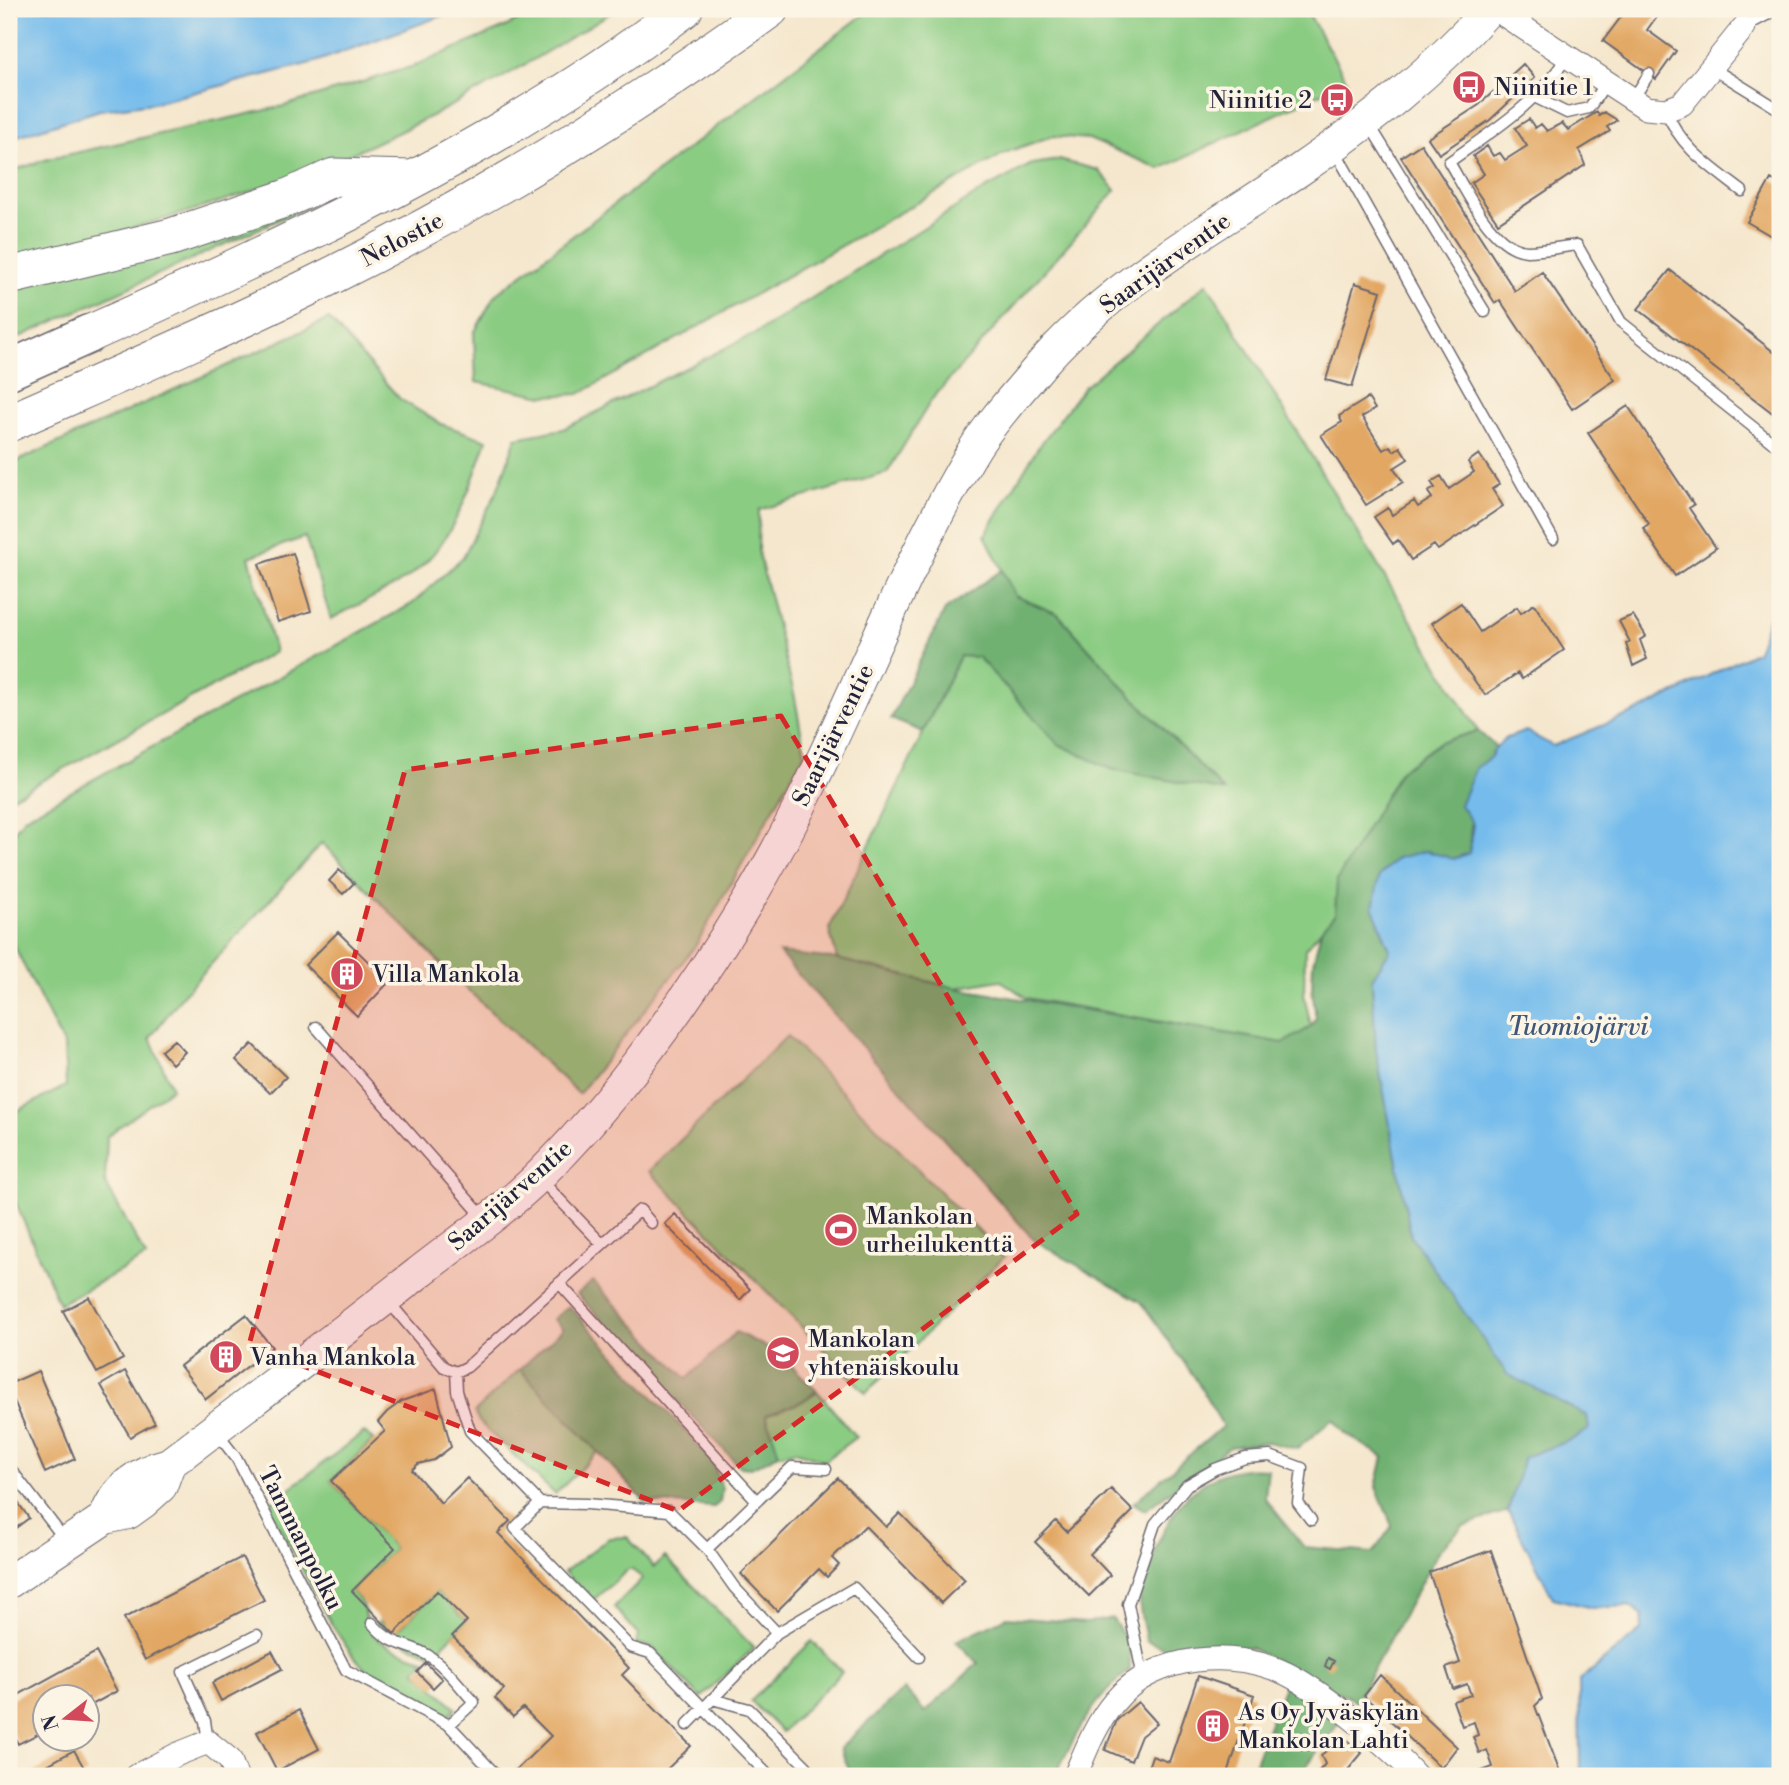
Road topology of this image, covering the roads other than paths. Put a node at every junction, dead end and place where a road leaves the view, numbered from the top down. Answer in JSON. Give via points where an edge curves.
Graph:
{"nodes":[{"id":1,"x":684,"y":9,"type":"edge"},
{"id":2,"x":770,"y":9,"type":"edge"},
{"id":3,"x":1489,"y":9,"type":"edge"},
{"id":4,"x":1495,"y":9,"type":"edge"},
{"id":5,"x":1778,"y":9,"type":"edge"},
{"id":6,"x":1742,"y":18,"type":"edge"},
{"id":7,"x":1567,"y":56,"type":"junction"},
{"id":8,"x":1712,"y":68,"type":"junction"},
{"id":9,"x":1649,"y":74,"type":"dead end"},
{"id":10,"x":1607,"y":82,"type":"junction"},
{"id":11,"x":1522,"y":91,"type":"dead end"},
{"id":12,"x":1534,"y":95,"type":"junction"},
{"id":13,"x":1633,"y":99,"type":"junction"},
{"id":14,"x":1666,"y":110,"type":"junction"},
{"id":15,"x":1780,"y":110,"type":"edge"},
{"id":16,"x":1368,"y":122,"type":"junction"},
{"id":17,"x":1332,"y":147,"type":"junction"},
{"id":18,"x":413,"y":179,"type":"junction"},
{"id":19,"x":1742,"y":191,"type":"dead end"},
{"id":20,"x":1427,"y":198,"type":"dead end"},
{"id":21,"x":1417,"y":205,"type":"junction"},
{"id":22,"x":9,"y":276,"type":"edge"},
{"id":23,"x":1485,"y":312,"type":"dead end"},
{"id":24,"x":89,"y":334,"type":"joint"},
{"id":25,"x":9,"y":370,"type":"edge"},
{"id":26,"x":9,"y":423,"type":"edge"},
{"id":27,"x":1773,"y":443,"type":"dead end"},
{"id":28,"x":1553,"y":539,"type":"dead end"},
{"id":29,"x":316,"y":1027,"type":"dead end"},
{"id":30,"x":538,"y":1177,"type":"junction"},
{"id":31,"x":487,"y":1221,"type":"junction"},
{"id":32,"x":651,"y":1223,"type":"dead end"},
{"id":33,"x":602,"y":1244,"type":"junction"},
{"id":34,"x":559,"y":1283,"type":"junction"},
{"id":35,"x":386,"y":1299,"type":"junction"},
{"id":36,"x":456,"y":1372,"type":"junction"},
{"id":37,"x":214,"y":1430,"type":"junction"},
{"id":38,"x":9,"y":1467,"type":"edge"},
{"id":39,"x":826,"y":1469,"type":"dead end"},
{"id":40,"x":757,"y":1501,"type":"junction"},
{"id":41,"x":540,"y":1503,"type":"junction"},
{"id":42,"x":1311,"y":1520,"type":"dead end"},
{"id":43,"x":68,"y":1543,"type":"junction"},
{"id":44,"x":707,"y":1549,"type":"junction"},
{"id":45,"x":9,"y":1582,"type":"edge"},
{"id":46,"x":372,"y":1623,"type":"dead end"},
{"id":47,"x":777,"y":1633,"type":"junction"},
{"id":48,"x":257,"y":1635,"type":"dead end"},
{"id":49,"x":919,"y":1657,"type":"dead end"},
{"id":50,"x":1143,"y":1678,"type":"junction"},
{"id":51,"x":712,"y":1699,"type":"junction"},
{"id":52,"x":702,"y":1709,"type":"junction"},
{"id":53,"x":687,"y":1725,"type":"dead end"},
{"id":54,"x":449,"y":1726,"type":"junction"},
{"id":55,"x":208,"y":1742,"type":"junction"},
{"id":56,"x":136,"y":1776,"type":"edge"},
{"id":57,"x":236,"y":1776,"type":"edge"},
{"id":58,"x":497,"y":1776,"type":"edge"},
{"id":59,"x":769,"y":1776,"type":"edge"},
{"id":60,"x":802,"y":1776,"type":"edge"},
{"id":61,"x":1075,"y":1776,"type":"edge"},
{"id":62,"x":1416,"y":1776,"type":"edge"}],
"edges":[{"from":1,"to":18,"type":"highway","name":"Nelostie","via":[[587,75]]},
{"from":2,"to":26,"type":"highway","name":"Nelostie","via":[[609,120],[449,214],[302,290]]},
{"from":3,"to":16,"type":"main road","name":"Saarijärventie","via":[[1454,48]]},
{"from":4,"to":7,"type":"street"},
{"from":5,"to":6,"type":"lane"},
{"from":6,"to":8,"type":"street"},
{"from":7,"to":10,"type":"street"},
{"from":7,"to":12,"type":"lane"},
{"from":8,"to":14,"type":"street","via":[[1682,104]]},
{"from":8,"to":15,"type":"lane"},
{"from":9,"to":13,"type":"lane"},
{"from":10,"to":12,"type":"lane","via":[[1589,108],[1567,113]]},
{"from":10,"to":13,"type":"street"},
{"from":11,"to":12,"type":"lane"},
{"from":12,"to":27,"type":"lane","via":[[1449,162],[1492,232],[1525,251],[1577,245],[1621,322]]},
{"from":13,"to":14,"type":"street","via":[[1646,108]]},
{"from":14,"to":19,"type":"lane","via":[[1688,149]]},
{"from":16,"to":17,"type":"main road","name":"Saarijärventie"},
{"from":16,"to":21,"type":"lane"},
{"from":17,"to":28,"type":"lane"},
{"from":17,"to":30,"type":"main road","name":"Saarijärventie","via":[[1144,274],[1072,333],[975,448],[819,769],[750,898],[673,1017],[616,1091]]},
{"from":18,"to":22,"type":"highway","via":[[334,177],[171,237]]},
{"from":18,"to":24,"type":"highway","name":"Nelostie"},
{"from":20,"to":21,"type":"lane"},
{"from":21,"to":23,"type":"lane"},
{"from":24,"to":25,"type":"highway","name":"Nelostie"},
{"from":29,"to":31,"type":"lane"},
{"from":30,"to":31,"type":"main road","name":"Saarijärventie"},
{"from":30,"to":33,"type":"lane"},
{"from":31,"to":35,"type":"main road","name":"Saarijärventie"},
{"from":32,"to":33,"type":"lane","via":[[639,1210]]},
{"from":33,"to":34,"type":"lane"},
{"from":34,"to":36,"type":"lane"},
{"from":34,"to":40,"type":"lane"},
{"from":35,"to":36,"type":"lane","via":[[444,1367]]},
{"from":35,"to":37,"type":"main road","name":"Saarijärventie"},
{"from":36,"to":41,"type":"lane","via":[[470,1431]]},
{"from":37,"to":43,"type":"main road","name":"Saarijärventie","via":[[169,1464],[161,1486],[142,1503],[128,1513],[105,1518]]},
{"from":37,"to":54,"type":"lane","name":"Tammanpolku","via":[[237,1459],[346,1670]]},
{"from":38,"to":43,"type":"lane"},
{"from":39,"to":40,"type":"lane","via":[[792,1467]]},
{"from":40,"to":44,"type":"lane"},
{"from":41,"to":44,"type":"lane","via":[[669,1511]]},
{"from":41,"to":52,"type":"lane","via":[[515,1528],[629,1647],[650,1653]]},
{"from":42,"to":50,"type":"lane","via":[[1298,1503],[1302,1468],[1270,1457],[1245,1458],[1187,1485],[1155,1524],[1128,1604]]},
{"from":43,"to":45,"type":"main road","name":"Saarijärventie"},
{"from":44,"to":47,"type":"lane","via":[[734,1587]]},
{"from":46,"to":54,"type":"lane","via":[[399,1646],[431,1657],[474,1702]]},
{"from":47,"to":49,"type":"lane","via":[[854,1588]]},
{"from":47,"to":51,"type":"lane"},
{"from":48,"to":55,"type":"lane","via":[[183,1672],[205,1721]]},
{"from":50,"to":61,"type":"street","via":[[1116,1699],[1097,1726]]},
{"from":50,"to":62,"type":"street","via":[[1197,1659],[1246,1660],[1287,1674],[1357,1723]]},
{"from":51,"to":52,"type":"lane"},
{"from":51,"to":60,"type":"lane","via":[[749,1709],[807,1767]]},
{"from":52,"to":53,"type":"lane"},
{"from":52,"to":59,"type":"lane"},
{"from":54,"to":58,"type":"lane"},
{"from":55,"to":56,"type":"street"},
{"from":55,"to":57,"type":"street","via":[[230,1759]]}]}
